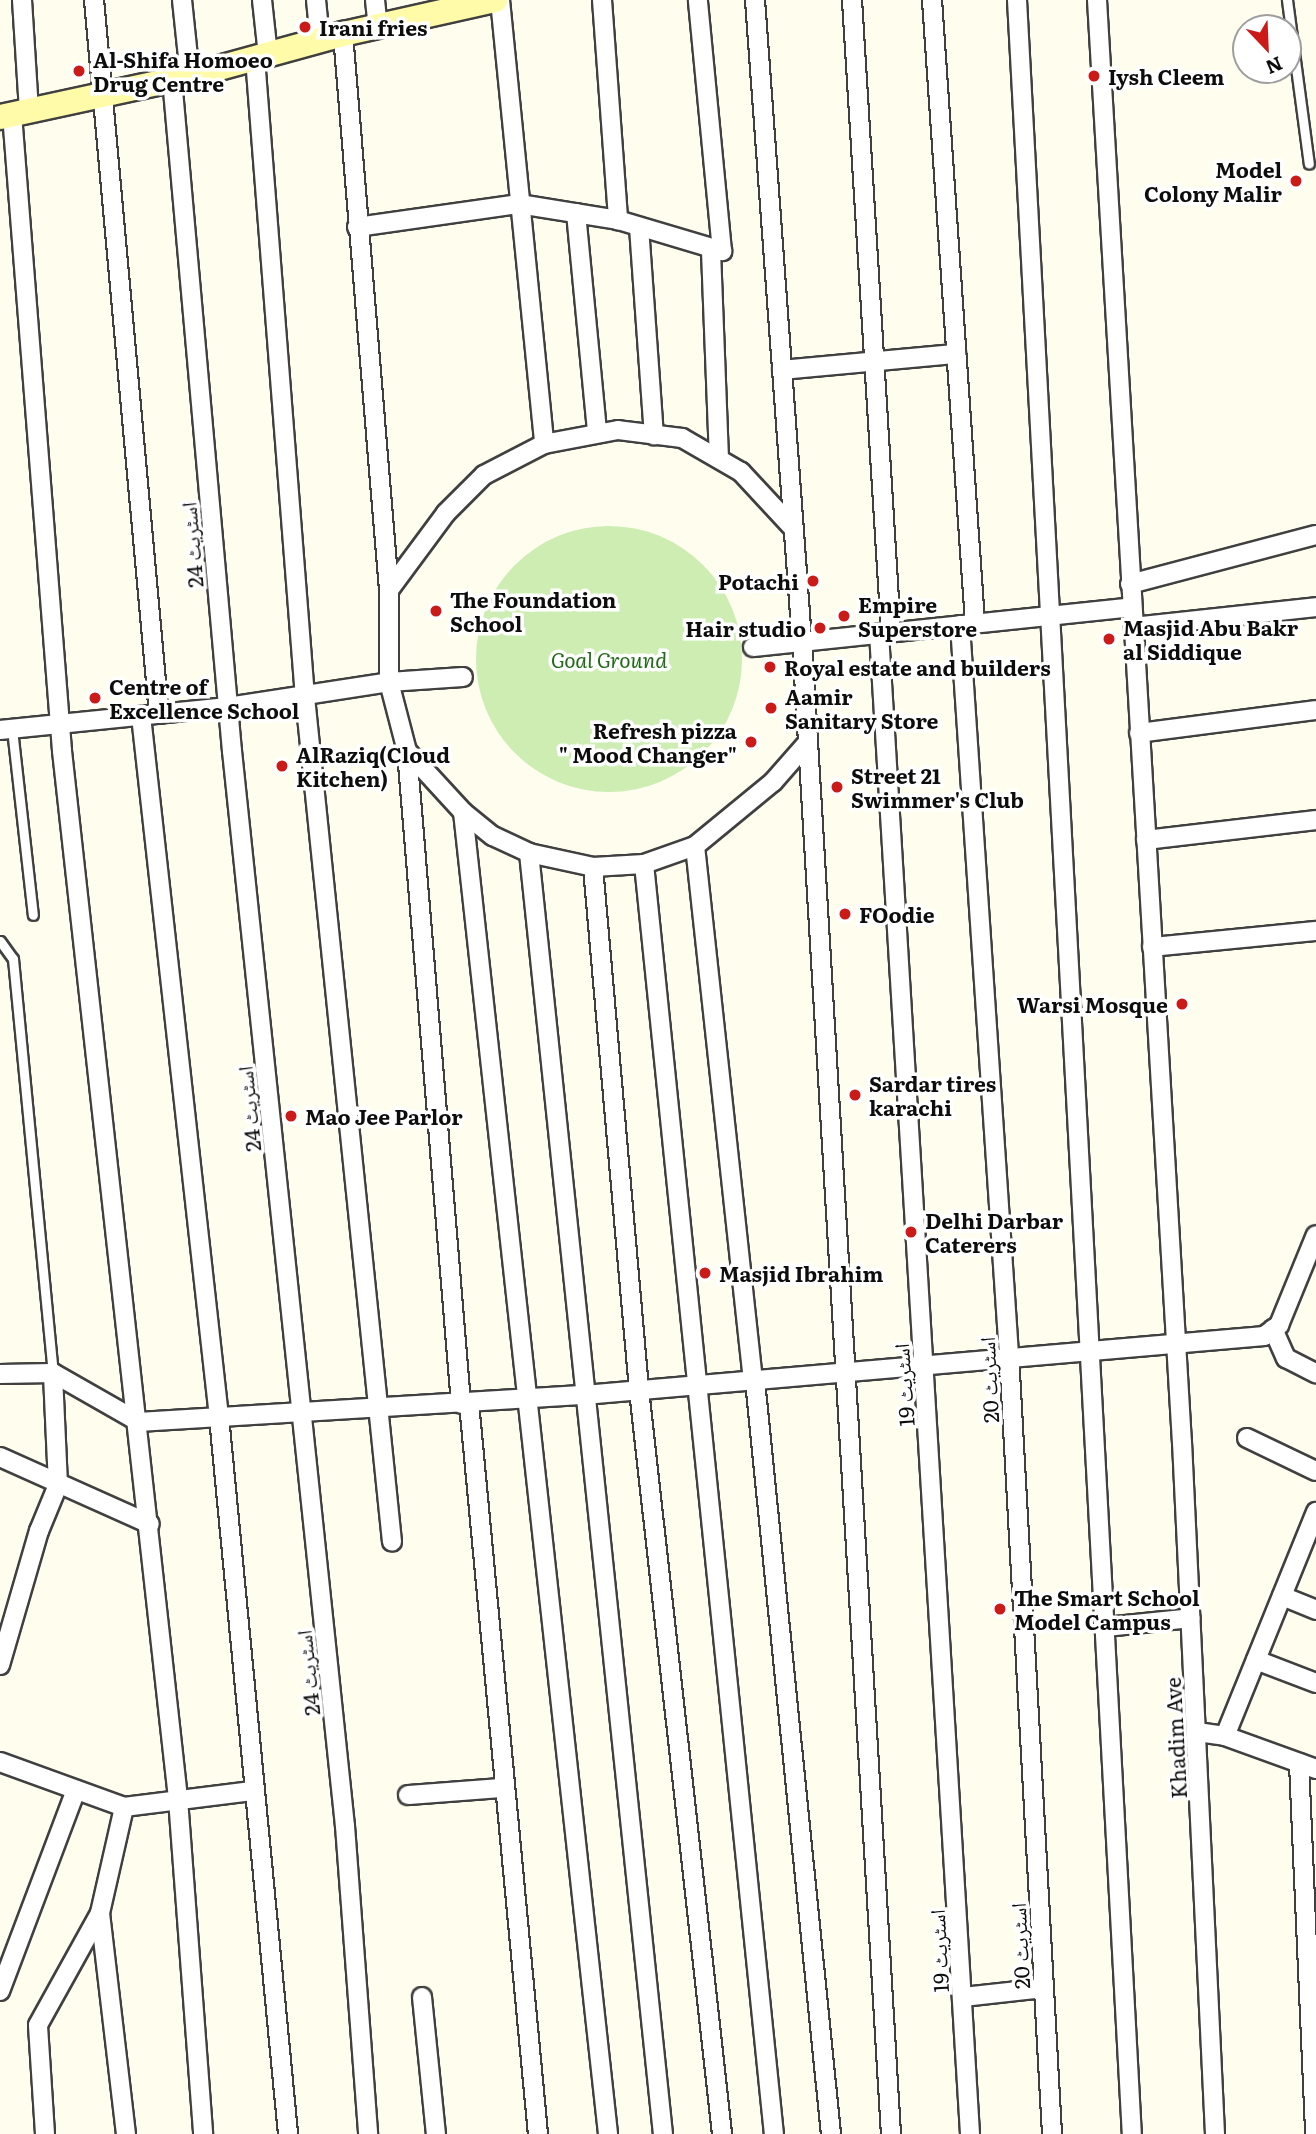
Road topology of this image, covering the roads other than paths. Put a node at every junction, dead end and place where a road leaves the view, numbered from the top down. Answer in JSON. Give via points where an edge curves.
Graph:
{"nodes":[{"id":1,"x":22,"y":0,"type":"edge"},
{"id":2,"x":94,"y":0,"type":"edge"},
{"id":3,"x":182,"y":0,"type":"edge"},
{"id":4,"x":262,"y":0,"type":"edge"},
{"id":5,"x":316,"y":0,"type":"edge"},
{"id":6,"x":375,"y":0,"type":"edge"},
{"id":7,"x":489,"y":0,"type":"edge"},
{"id":8,"x":498,"y":0,"type":"edge"},
{"id":9,"x":602,"y":0,"type":"edge"},
{"id":10,"x":698,"y":0,"type":"edge"},
{"id":11,"x":755,"y":0,"type":"edge"},
{"id":12,"x":852,"y":0,"type":"edge"},
{"id":13,"x":932,"y":0,"type":"edge"},
{"id":14,"x":1017,"y":0,"type":"edge"},
{"id":15,"x":1097,"y":0,"type":"edge"},
{"id":16,"x":1287,"y":0,"type":"edge"},
{"id":17,"x":433,"y":7,"type":"edge"},
{"id":18,"x":378,"y":27,"type":"junction"},
{"id":19,"x":332,"y":37,"type":"junction"},
{"id":20,"x":262,"y":57,"type":"junction"},
{"id":21,"x":181,"y":78,"type":"junction"},
{"id":22,"x":101,"y":96,"type":"junction"},
{"id":23,"x":14,"y":115,"type":"edge"},
{"id":24,"x":1309,"y":164,"type":"dead end"},
{"id":25,"x":519,"y":204,"type":"junction"},
{"id":26,"x":576,"y":213,"type":"junction"},
{"id":27,"x":618,"y":220,"type":"junction"},
{"id":28,"x":357,"y":227,"type":"junction"},
{"id":29,"x":639,"y":227,"type":"junction"},
{"id":30,"x":710,"y":251,"type":"junction"},
{"id":31,"x":956,"y":354,"type":"junction"},
{"id":32,"x":875,"y":363,"type":"junction"},
{"id":33,"x":782,"y":370,"type":"junction"},
{"id":34,"x":597,"y":433,"type":"junction"},
{"id":35,"x":654,"y":435,"type":"junction"},
{"id":36,"x":544,"y":444,"type":"junction"},
{"id":37,"x":719,"y":459,"type":"junction"},
{"id":38,"x":794,"y":529,"type":"junction"},
{"id":39,"x":1316,"y":535,"type":"edge"},
{"id":40,"x":1130,"y":584,"type":"junction"},
{"id":41,"x":389,"y":590,"type":"junction"},
{"id":42,"x":1132,"y":607,"type":"junction"},
{"id":43,"x":1316,"y":607,"type":"edge"},
{"id":44,"x":1052,"y":615,"type":"junction"},
{"id":45,"x":968,"y":624,"type":"junction"},
{"id":46,"x":1133,"y":627,"type":"junction"},
{"id":47,"x":885,"y":633,"type":"junction"},
{"id":48,"x":803,"y":641,"type":"junction"},
{"id":49,"x":752,"y":646,"type":"dead end"},
{"id":50,"x":463,"y":677,"type":"dead end"},
{"id":51,"x":389,"y":682,"type":"junction"},
{"id":52,"x":305,"y":697,"type":"junction"},
{"id":53,"x":228,"y":707,"type":"junction"},
{"id":54,"x":1316,"y":710,"type":"edge"},
{"id":55,"x":150,"y":715,"type":"junction"},
{"id":56,"x":60,"y":724,"type":"junction"},
{"id":57,"x":6,"y":729,"type":"edge"},
{"id":58,"x":1139,"y":733,"type":"junction"},
{"id":59,"x":808,"y":742,"type":"junction"},
{"id":60,"x":407,"y":751,"type":"junction"},
{"id":61,"x":463,"y":812,"type":"junction"},
{"id":62,"x":1316,"y":820,"type":"edge"},
{"id":63,"x":1146,"y":840,"type":"junction"},
{"id":64,"x":695,"y":846,"type":"junction"},
{"id":65,"x":530,"y":853,"type":"junction"},
{"id":66,"x":644,"y":864,"type":"junction"},
{"id":67,"x":593,"y":867,"type":"junction"},
{"id":68,"x":33,"y":915,"type":"dead end"},
{"id":69,"x":1316,"y":931,"type":"edge"},
{"id":70,"x":0,"y":942,"type":"edge"},
{"id":71,"x":1152,"y":947,"type":"junction"},
{"id":72,"x":1316,"y":1235,"type":"edge"},
{"id":73,"x":1273,"y":1329,"type":"junction"},
{"id":74,"x":1176,"y":1341,"type":"junction"},
{"id":75,"x":1091,"y":1349,"type":"junction"},
{"id":76,"x":1009,"y":1355,"type":"junction"},
{"id":77,"x":925,"y":1364,"type":"junction"},
{"id":78,"x":53,"y":1373,"type":"junction"},
{"id":79,"x":845,"y":1373,"type":"junction"},
{"id":80,"x":1316,"y":1373,"type":"edge"},
{"id":81,"x":0,"y":1374,"type":"edge"},
{"id":82,"x":754,"y":1381,"type":"junction"},
{"id":83,"x":696,"y":1385,"type":"junction"},
{"id":84,"x":639,"y":1390,"type":"junction"},
{"id":85,"x":584,"y":1395,"type":"junction"},
{"id":86,"x":526,"y":1397,"type":"junction"},
{"id":87,"x":465,"y":1403,"type":"junction"},
{"id":88,"x":379,"y":1408,"type":"junction"},
{"id":89,"x":303,"y":1413,"type":"junction"},
{"id":90,"x":219,"y":1417,"type":"junction"},
{"id":91,"x":139,"y":1422,"type":"junction"},
{"id":92,"x":1247,"y":1438,"type":"dead end"},
{"id":93,"x":0,"y":1457,"type":"edge"},
{"id":94,"x":1316,"y":1471,"type":"edge"},
{"id":95,"x":58,"y":1485,"type":"junction"},
{"id":96,"x":1316,"y":1512,"type":"edge"},
{"id":97,"x":150,"y":1524,"type":"junction"},
{"id":98,"x":1312,"y":1536,"type":"edge"},
{"id":99,"x":393,"y":1542,"type":"dead end"},
{"id":100,"x":1282,"y":1596,"type":"junction"},
{"id":101,"x":1316,"y":1610,"type":"edge"},
{"id":102,"x":1191,"y":1618,"type":"junction"},
{"id":103,"x":1106,"y":1627,"type":"junction"},
{"id":104,"x":1256,"y":1660,"type":"junction"},
{"id":105,"x":0,"y":1665,"type":"edge"},
{"id":106,"x":1316,"y":1683,"type":"edge"},
{"id":107,"x":1197,"y":1732,"type":"junction"},
{"id":108,"x":1225,"y":1736,"type":"junction"},
{"id":109,"x":0,"y":1762,"type":"edge"},
{"id":110,"x":1307,"y":1766,"type":"edge"},
{"id":111,"x":502,"y":1788,"type":"junction"},
{"id":112,"x":76,"y":1790,"type":"junction"},
{"id":113,"x":252,"y":1791,"type":"junction"},
{"id":114,"x":408,"y":1795,"type":"dead end"},
{"id":115,"x":178,"y":1799,"type":"junction"},
{"id":116,"x":124,"y":1807,"type":"junction"},
{"id":117,"x":100,"y":1913,"type":"junction"},
{"id":118,"x":1044,"y":1988,"type":"junction"},
{"id":119,"x":0,"y":1992,"type":"edge"},
{"id":120,"x":422,"y":1997,"type":"dead end"},
{"id":121,"x":963,"y":1997,"type":"junction"},
{"id":122,"x":45,"y":2134,"type":"edge"},
{"id":123,"x":125,"y":2134,"type":"edge"},
{"id":124,"x":203,"y":2134,"type":"edge"},
{"id":125,"x":288,"y":2134,"type":"edge"},
{"id":126,"x":368,"y":2134,"type":"edge"},
{"id":127,"x":436,"y":2134,"type":"edge"},
{"id":128,"x":538,"y":2134,"type":"edge"},
{"id":129,"x":608,"y":2134,"type":"edge"},
{"id":130,"x":663,"y":2134,"type":"edge"},
{"id":131,"x":722,"y":2134,"type":"edge"},
{"id":132,"x":774,"y":2134,"type":"edge"},
{"id":133,"x":831,"y":2134,"type":"edge"},
{"id":134,"x":891,"y":2134,"type":"edge"},
{"id":135,"x":971,"y":2134,"type":"edge"},
{"id":136,"x":1052,"y":2134,"type":"edge"},
{"id":137,"x":1132,"y":2134,"type":"edge"},
{"id":138,"x":1215,"y":2134,"type":"edge"},
{"id":139,"x":1315,"y":2134,"type":"edge"}],
"edges":[{"from":1,"to":23,"type":"street"},
{"from":2,"to":22,"type":"street"},
{"from":3,"to":21,"type":"street","name":"اسٹریٹ 24"},
{"from":4,"to":20,"type":"street"},
{"from":5,"to":19,"type":"street"},
{"from":6,"to":18,"type":"street"},
{"from":7,"to":8,"type":"main road"},
{"from":7,"to":17,"type":"main road"},
{"from":8,"to":25,"type":"street"},
{"from":9,"to":27,"type":"street"},
{"from":10,"to":30,"type":"street","via":[[722,251]]},
{"from":11,"to":33,"type":"street"},
{"from":12,"to":32,"type":"street","name":"اسٹریٹ 19"},
{"from":13,"to":31,"type":"street","name":"اسٹریٹ 20"},
{"from":14,"to":44,"type":"street"},
{"from":15,"to":40,"type":"street","name":"Khadim Ave"},
{"from":16,"to":24,"type":"lane"},
{"from":17,"to":18,"type":"main road"},
{"from":18,"to":19,"type":"main road"},
{"from":19,"to":20,"type":"main road"},
{"from":19,"to":28,"type":"street"},
{"from":20,"to":21,"type":"main road"},
{"from":20,"to":52,"type":"street"},
{"from":21,"to":22,"type":"main road"},
{"from":21,"to":53,"type":"street","name":"اسٹریٹ 24"},
{"from":22,"to":23,"type":"main road"},
{"from":22,"to":55,"type":"street"},
{"from":23,"to":56,"type":"street"},
{"from":25,"to":26,"type":"street"},
{"from":25,"to":28,"type":"street"},
{"from":25,"to":36,"type":"street"},
{"from":26,"to":27,"type":"street"},
{"from":26,"to":34,"type":"street"},
{"from":27,"to":29,"type":"street"},
{"from":28,"to":41,"type":"street"},
{"from":29,"to":30,"type":"street"},
{"from":29,"to":35,"type":"street"},
{"from":30,"to":37,"type":"street"},
{"from":31,"to":32,"type":"street"},
{"from":31,"to":45,"type":"street","name":"اسٹریٹ 20"},
{"from":32,"to":33,"type":"street"},
{"from":32,"to":47,"type":"street","name":"اسٹریٹ 19"},
{"from":33,"to":38,"type":"street"},
{"from":34,"to":35,"type":"street"},
{"from":34,"to":36,"type":"street"},
{"from":35,"to":37,"type":"street","via":[[681,438]]},
{"from":36,"to":41,"type":"street","via":[[484,475],[446,513]]},
{"from":37,"to":38,"type":"street","via":[[741,472]]},
{"from":38,"to":48,"type":"street"},
{"from":39,"to":40,"type":"street"},
{"from":40,"to":42,"type":"street","name":"Khadim Ave"},
{"from":41,"to":51,"type":"street"},
{"from":42,"to":44,"type":"street"},
{"from":42,"to":46,"type":"street","name":"Khadim Ave"},
{"from":43,"to":46,"type":"street"},
{"from":44,"to":45,"type":"street"},
{"from":44,"to":75,"type":"street"},
{"from":45,"to":47,"type":"street"},
{"from":45,"to":76,"type":"street","name":"اسٹریٹ 20"},
{"from":46,"to":58,"type":"street","name":"Khadim Ave"},
{"from":47,"to":48,"type":"street"},
{"from":47,"to":77,"type":"street","name":"اسٹریٹ 19"},
{"from":48,"to":49,"type":"street"},
{"from":48,"to":59,"type":"street"},
{"from":50,"to":51,"type":"street"},
{"from":51,"to":52,"type":"street"},
{"from":51,"to":60,"type":"street"},
{"from":52,"to":53,"type":"street"},
{"from":52,"to":88,"type":"street"},
{"from":53,"to":55,"type":"street"},
{"from":53,"to":89,"type":"street","name":"اسٹریٹ 24"},
{"from":54,"to":58,"type":"street"},
{"from":55,"to":56,"type":"street"},
{"from":55,"to":90,"type":"street"},
{"from":56,"to":57,"type":"street"},
{"from":56,"to":91,"type":"street"},
{"from":57,"to":68,"type":"lane"},
{"from":58,"to":63,"type":"street","name":"Khadim Ave"},
{"from":59,"to":64,"type":"street","via":[[773,782]]},
{"from":59,"to":79,"type":"street"},
{"from":60,"to":61,"type":"street"},
{"from":60,"to":87,"type":"street"},
{"from":61,"to":65,"type":"street","via":[[493,836]]},
{"from":61,"to":86,"type":"street","via":[[510,1210]]},
{"from":62,"to":63,"type":"street"},
{"from":63,"to":71,"type":"street","name":"Khadim Ave"},
{"from":64,"to":66,"type":"street"},
{"from":64,"to":82,"type":"street"},
{"from":65,"to":67,"type":"street"},
{"from":65,"to":85,"type":"street"},
{"from":66,"to":67,"type":"street"},
{"from":66,"to":83,"type":"street"},
{"from":67,"to":84,"type":"street"},
{"from":69,"to":71,"type":"street"},
{"from":70,"to":78,"type":"lane","via":[[13,959]]},
{"from":71,"to":74,"type":"street","name":"Khadim Ave"},
{"from":72,"to":73,"type":"street","via":[[1279,1325]]},
{"from":73,"to":74,"type":"street","via":[[1264,1336]]},
{"from":73,"to":80,"type":"street","via":[[1286,1358]]},
{"from":74,"to":75,"type":"street"},
{"from":74,"to":102,"type":"street","name":"Khadim Ave"},
{"from":75,"to":76,"type":"street"},
{"from":75,"to":103,"type":"street"},
{"from":76,"to":77,"type":"street"},
{"from":76,"to":118,"type":"street","name":"اسٹریٹ 20"},
{"from":77,"to":79,"type":"street"},
{"from":77,"to":121,"type":"street","name":"اسٹریٹ 19"},
{"from":78,"to":81,"type":"street"},
{"from":78,"to":91,"type":"street"},
{"from":78,"to":95,"type":"street"},
{"from":79,"to":82,"type":"street"},
{"from":79,"to":134,"type":"street"},
{"from":82,"to":83,"type":"street"},
{"from":82,"to":133,"type":"street"},
{"from":83,"to":84,"type":"street"},
{"from":83,"to":132,"type":"street"},
{"from":84,"to":85,"type":"street"},
{"from":84,"to":131,"type":"street"},
{"from":85,"to":86,"type":"street"},
{"from":85,"to":130,"type":"street"},
{"from":86,"to":87,"type":"street"},
{"from":86,"to":129,"type":"street"},
{"from":87,"to":88,"type":"street"},
{"from":87,"to":111,"type":"street"},
{"from":88,"to":89,"type":"street"},
{"from":88,"to":99,"type":"street"},
{"from":89,"to":90,"type":"street"},
{"from":89,"to":126,"type":"street","name":"اسٹریٹ 24","via":[[344,1812]]},
{"from":90,"to":91,"type":"street"},
{"from":90,"to":113,"type":"street"},
{"from":91,"to":97,"type":"street"},
{"from":92,"to":94,"type":"street"},
{"from":93,"to":95,"type":"street"},
{"from":95,"to":97,"type":"street"},
{"from":95,"to":105,"type":"street","via":[[39,1531]]},
{"from":96,"to":98,"type":"street"},
{"from":97,"to":115,"type":"street"},
{"from":98,"to":100,"type":"street"},
{"from":100,"to":101,"type":"street"},
{"from":100,"to":104,"type":"street"},
{"from":102,"to":103,"type":"street"},
{"from":102,"to":107,"type":"street","name":"Khadim Ave"},
{"from":103,"to":137,"type":"street"},
{"from":104,"to":106,"type":"street"},
{"from":104,"to":108,"type":"street"},
{"from":107,"to":108,"type":"street"},
{"from":107,"to":138,"type":"street","name":"Khadim Ave"},
{"from":108,"to":110,"type":"street"},
{"from":109,"to":112,"type":"street"},
{"from":110,"to":139,"type":"street"},
{"from":111,"to":114,"type":"street"},
{"from":111,"to":128,"type":"street"},
{"from":112,"to":116,"type":"street"},
{"from":112,"to":119,"type":"street"},
{"from":113,"to":115,"type":"street"},
{"from":113,"to":125,"type":"street"},
{"from":115,"to":116,"type":"street"},
{"from":115,"to":124,"type":"street"},
{"from":116,"to":117,"type":"street"},
{"from":117,"to":122,"type":"street","via":[[38,2025]]},
{"from":117,"to":123,"type":"street"},
{"from":118,"to":121,"type":"street"},
{"from":118,"to":136,"type":"street","name":"اسٹریٹ 20"},
{"from":120,"to":127,"type":"street"},
{"from":121,"to":135,"type":"street","name":"اسٹریٹ 19"}]}
